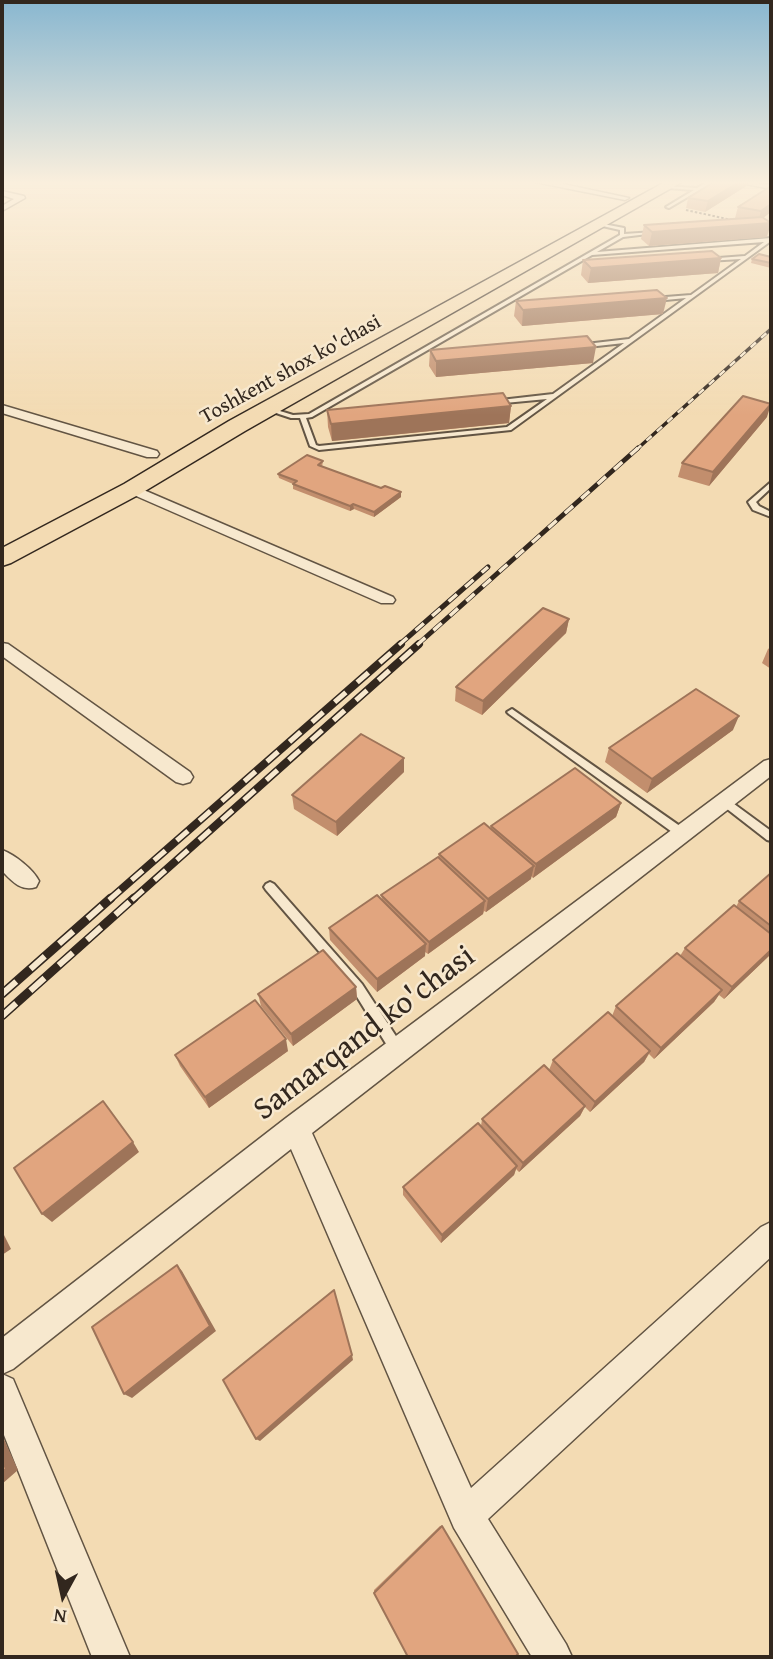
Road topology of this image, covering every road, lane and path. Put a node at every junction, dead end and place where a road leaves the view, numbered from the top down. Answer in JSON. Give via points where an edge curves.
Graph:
{"nodes":[{"id":1,"x":516,"y":259,"type":"edge"},
{"id":2,"x":536,"y":259,"type":"edge"},
{"id":3,"x":580,"y":259,"type":"edge"},
{"id":4,"x":715,"y":259,"type":"edge"},
{"id":5,"x":743,"y":259,"type":"edge"},
{"id":6,"x":694,"y":261,"type":"edge"},
{"id":7,"x":575,"y":269,"type":"dead end"},
{"id":8,"x":562,"y":270,"type":"junction"},
{"id":9,"x":694,"y":296,"type":"junction"},
{"id":10,"x":653,"y":299,"type":"edge"},
{"id":11,"x":503,"y":311,"type":"dead end"},
{"id":12,"x":490,"y":312,"type":"junction"},
{"id":13,"x":629,"y":341,"type":"junction"},
{"id":14,"x":576,"y":346,"type":"edge"},
{"id":15,"x":418,"y":361,"type":"dead end"},
{"id":16,"x":405,"y":362,"type":"junction"},
{"id":17,"x":557,"y":396,"type":"junction"},
{"id":18,"x":490,"y":402,"type":"edge"},
{"id":19,"x":2,"y":409,"type":"edge"},
{"id":20,"x":267,"y":409,"type":"junction"},
{"id":21,"x":303,"y":420,"type":"junction"},
{"id":22,"x":317,"y":420,"type":"dead end"},
{"id":23,"x":227,"y":422,"type":"junction"},
{"id":24,"x":152,"y":454,"type":"junction"},
{"id":25,"x":129,"y":467,"type":"dead end"},
{"id":26,"x":771,"y":484,"type":"edge"},
{"id":27,"x":132,"y":489,"type":"junction"},
{"id":28,"x":771,"y":515,"type":"edge"},
{"id":29,"x":25,"y":524,"type":"dead end"},
{"id":30,"x":2,"y":537,"type":"edge"},
{"id":31,"x":2,"y":558,"type":"edge"},
{"id":32,"x":387,"y":600,"type":"dead end"},
{"id":33,"x":2,"y":648,"type":"edge"},
{"id":34,"x":512,"y":712,"type":"dead end"},
{"id":35,"x":771,"y":766,"type":"edge"},
{"id":36,"x":183,"y":777,"type":"dead end"},
{"id":37,"x":726,"y":802,"type":"junction"},
{"id":38,"x":683,"y":834,"type":"junction"},
{"id":39,"x":771,"y":837,"type":"edge"},
{"id":40,"x":2,"y":859,"type":"edge"},
{"id":41,"x":29,"y":881,"type":"dead end"},
{"id":42,"x":270,"y":887,"type":"dead end"},
{"id":43,"x":398,"y":1051,"type":"junction"},
{"id":44,"x":296,"y":1128,"type":"junction"},
{"id":45,"x":771,"y":1237,"type":"edge"},
{"id":46,"x":2,"y":1358,"type":"edge"},
{"id":47,"x":2,"y":1390,"type":"edge"},
{"id":48,"x":466,"y":1516,"type":"junction"},
{"id":49,"x":111,"y":1657,"type":"edge"},
{"id":50,"x":553,"y":1657,"type":"edge"}],
"edges":[{"from":1,"to":23,"type":"main road","name":"Toshkent shox ko'chasi"},
{"from":2,"to":20,"type":"main road","name":"Toshkent shox ko'chasi"},
{"from":3,"to":8,"type":"lane"},
{"from":4,"to":6,"type":"lane"},
{"from":5,"to":9,"type":"lane"},
{"from":7,"to":8,"type":"lane"},
{"from":8,"to":12,"type":"lane"},
{"from":9,"to":10,"type":"lane"},
{"from":9,"to":13,"type":"lane"},
{"from":11,"to":12,"type":"lane"},
{"from":12,"to":16,"type":"lane"},
{"from":13,"to":14,"type":"lane"},
{"from":13,"to":17,"type":"lane"},
{"from":15,"to":16,"type":"lane"},
{"from":16,"to":21,"type":"lane"},
{"from":17,"to":18,"type":"lane"},
{"from":17,"to":21,"type":"lane","via":[[509,429],[328,449],[313,446]]},
{"from":19,"to":24,"type":"street"},
{"from":20,"to":21,"type":"lane"},
{"from":20,"to":23,"type":"main road","name":"Toshkent shox ko'chasi"},
{"from":21,"to":22,"type":"lane"},
{"from":23,"to":24,"type":"main road","name":"Toshkent shox ko'chasi"},
{"from":23,"to":27,"type":"main road","name":"Toshkent shox ko'chasi"},
{"from":24,"to":25,"type":"main road","name":"Toshkent shox ko'chasi"},
{"from":26,"to":28,"type":"lane","via":[[752,502]]},
{"from":27,"to":31,"type":"main road","name":"Toshkent shox ko'chasi"},
{"from":27,"to":32,"type":"street"},
{"from":29,"to":30,"type":"main road"},
{"from":33,"to":36,"type":"street"},
{"from":34,"to":38,"type":"lane"},
{"from":35,"to":37,"type":"street","name":"Samarqand ko'chasi"},
{"from":37,"to":38,"type":"street","name":"Samarqand ko'chasi"},
{"from":37,"to":39,"type":"lane"},
{"from":38,"to":43,"type":"street","name":"Samarqand ko'chasi"},
{"from":40,"to":41,"type":"street"},
{"from":42,"to":43,"type":"lane","via":[[358,988]]},
{"from":43,"to":44,"type":"street","name":"Samarqand ko'chasi"},
{"from":44,"to":46,"type":"street","name":"Samarqand ko'chasi"},
{"from":44,"to":48,"type":"street"},
{"from":45,"to":48,"type":"street"},
{"from":47,"to":49,"type":"street"},
{"from":48,"to":50,"type":"street"}]}
